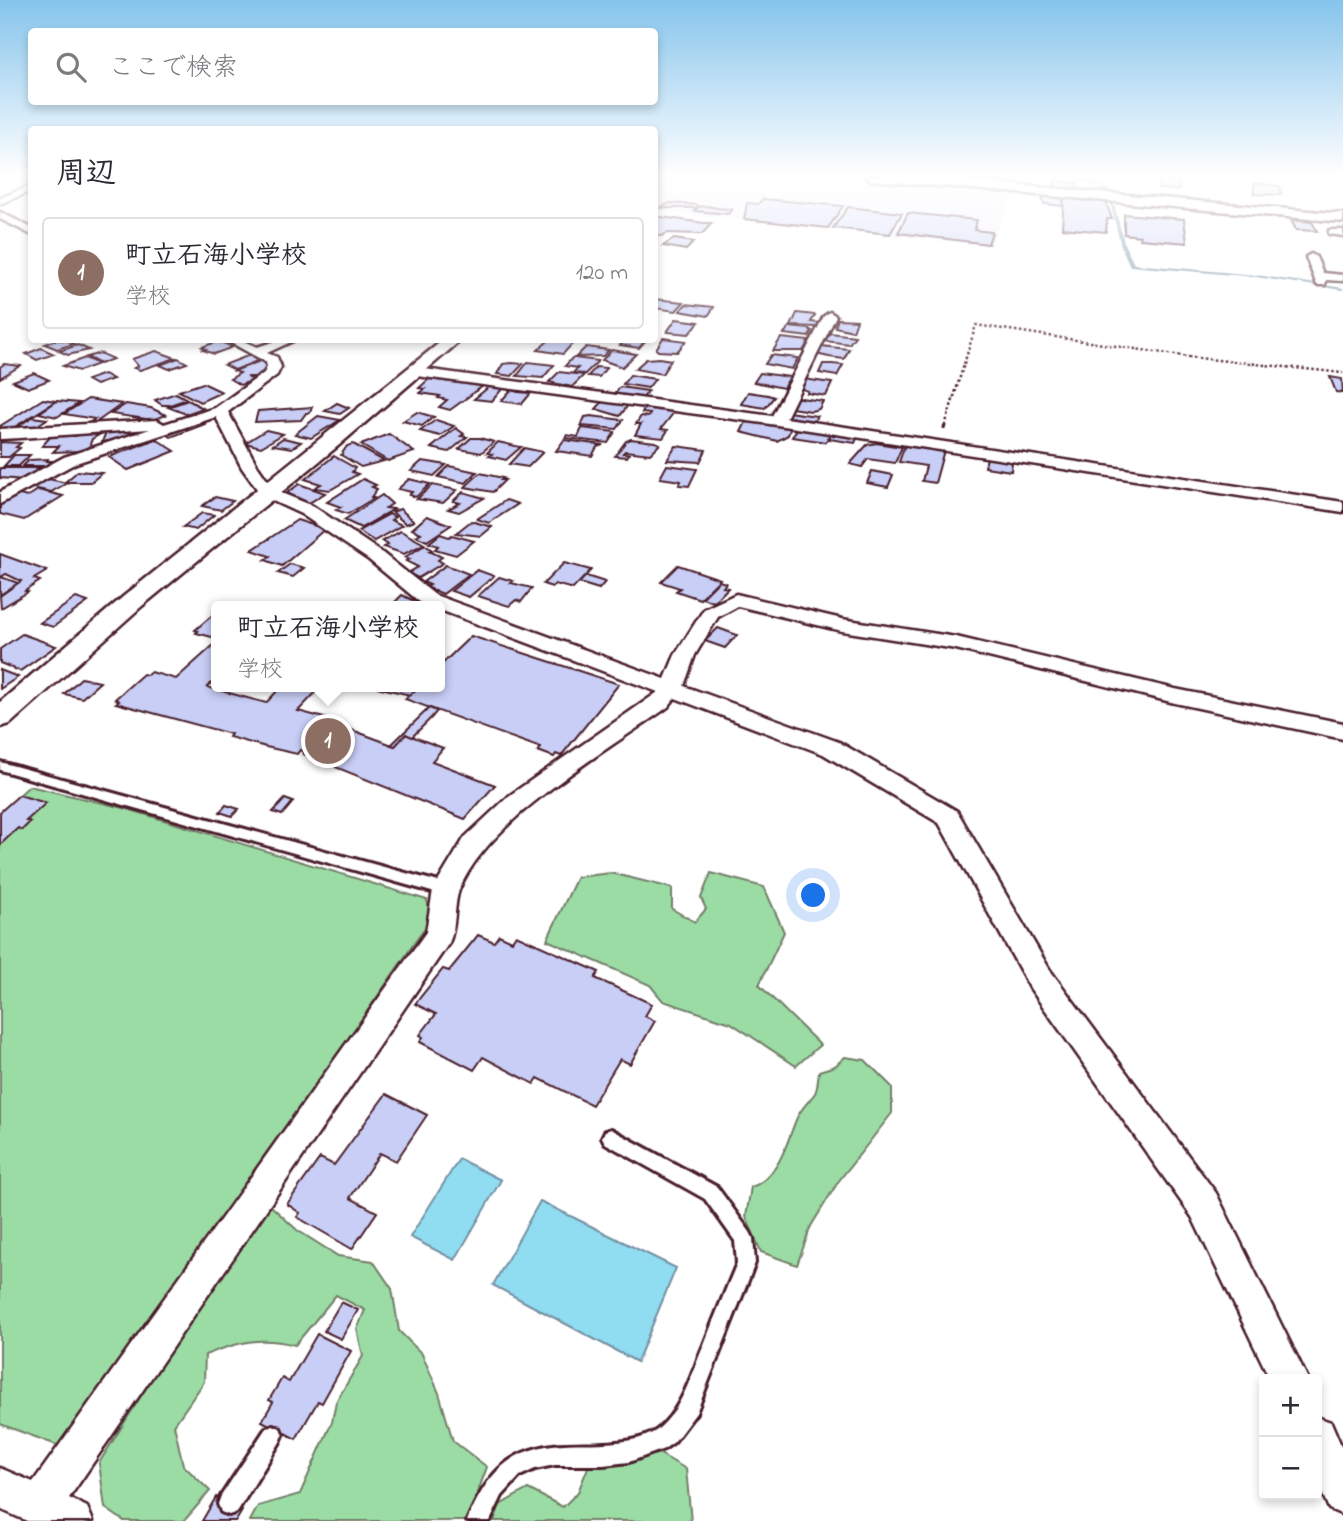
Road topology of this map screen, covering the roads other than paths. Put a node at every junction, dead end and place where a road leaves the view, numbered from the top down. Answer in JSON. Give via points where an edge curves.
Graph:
{"nodes":[{"id":1,"x":1311,"y":257,"type":"dead end"},
{"id":2,"x":1343,"y":278,"type":"edge"},
{"id":3,"x":830,"y":316,"type":"dead end"},
{"id":4,"x":238,"y":343,"type":"edge"},
{"id":5,"x":281,"y":343,"type":"edge"},
{"id":6,"x":450,"y":343,"type":"edge"},
{"id":7,"x":257,"y":352,"type":"junction"},
{"id":8,"x":417,"y":372,"type":"junction"},
{"id":9,"x":220,"y":411,"type":"junction"},
{"id":10,"x":777,"y":421,"type":"junction"},
{"id":11,"x":188,"y":422,"type":"junction"},
{"id":12,"x":0,"y":433,"type":"edge"},
{"id":13,"x":268,"y":493,"type":"junction"},
{"id":14,"x":0,"y":499,"type":"edge"},
{"id":15,"x":1343,"y":507,"type":"edge"},
{"id":16,"x":433,"y":601,"type":"edge"},
{"id":17,"x":445,"y":605,"type":"edge"},
{"id":18,"x":672,"y":689,"type":"junction"},
{"id":19,"x":0,"y":717,"type":"edge"},
{"id":20,"x":1343,"y":731,"type":"edge"},
{"id":21,"x":0,"y":766,"type":"edge"},
{"id":22,"x":446,"y":890,"type":"junction"},
{"id":23,"x":611,"y":1137,"type":"dead end"},
{"id":24,"x":1287,"y":1374,"type":"edge"},
{"id":25,"x":273,"y":1435,"type":"dead end"},
{"id":26,"x":1317,"y":1437,"type":"edge"},
{"id":27,"x":0,"y":1488,"type":"edge"},
{"id":28,"x":1343,"y":1495,"type":"edge"},
{"id":29,"x":229,"y":1504,"type":"dead end"},
{"id":30,"x":57,"y":1513,"type":"edge"},
{"id":31,"x":478,"y":1521,"type":"edge"}],
"edges":[{"from":1,"to":2,"type":"street","via":[[1319,279]]},
{"from":3,"to":10,"type":"street"},
{"from":4,"to":7,"type":"street"},
{"from":5,"to":7,"type":"street"},
{"from":6,"to":8,"type":"street"},
{"from":7,"to":9,"type":"street","via":[[272,360],[270,374]]},
{"from":8,"to":10,"type":"street"},
{"from":8,"to":13,"type":"street"},
{"from":9,"to":11,"type":"street"},
{"from":9,"to":13,"type":"street"},
{"from":10,"to":15,"type":"street"},
{"from":11,"to":12,"type":"street","via":[[46,435]]},
{"from":11,"to":14,"type":"street","via":[[71,460]]},
{"from":13,"to":16,"type":"street","via":[[307,510]]},
{"from":13,"to":19,"type":"street","via":[[133,601]]},
{"from":17,"to":18,"type":"street"},
{"from":18,"to":20,"type":"street","via":[[685,655],[711,613],[736,600],[842,625],[956,643]]},
{"from":18,"to":22,"type":"street","via":[[518,801],[474,844]]},
{"from":18,"to":24,"type":"street","via":[[831,748],[948,817],[1040,979],[1204,1205]]},
{"from":21,"to":22,"type":"lane"},
{"from":22,"to":30,"type":"street","via":[[439,935]]},
{"from":23,"to":31,"type":"lane","via":[[711,1193],[744,1238],[746,1263],[689,1406],[677,1424],[658,1442],[611,1454],[542,1454],[511,1469],[488,1495]]},
{"from":25,"to":29,"type":"lane"},
{"from":26,"to":28,"type":"street"},
{"from":27,"to":30,"type":"street"}]}
